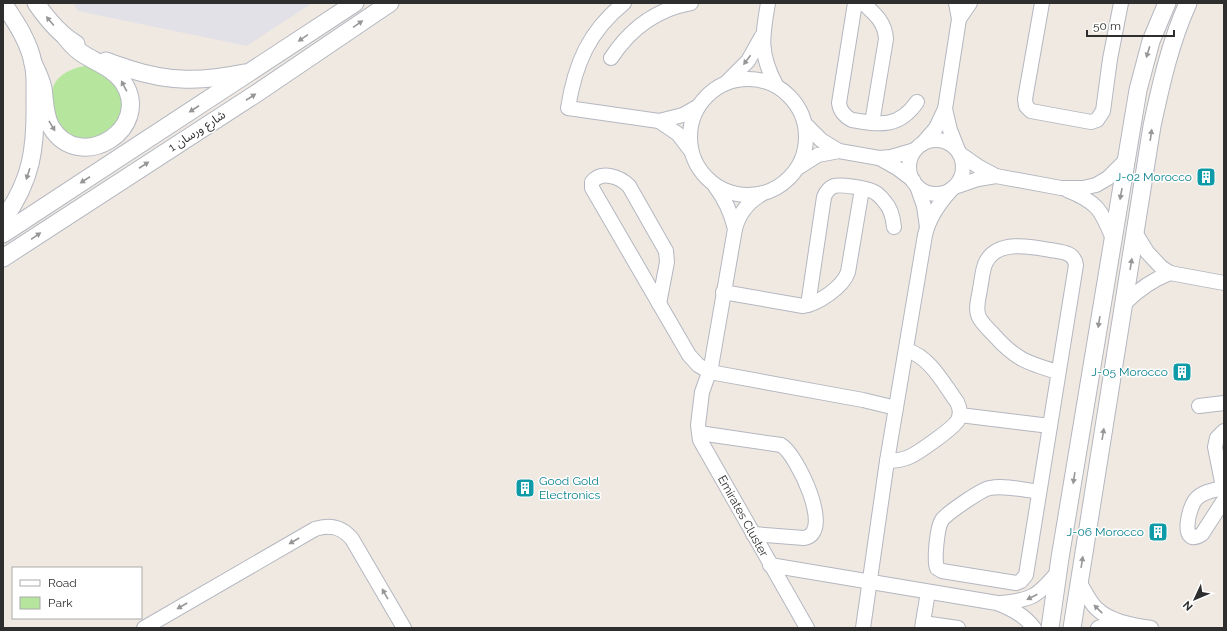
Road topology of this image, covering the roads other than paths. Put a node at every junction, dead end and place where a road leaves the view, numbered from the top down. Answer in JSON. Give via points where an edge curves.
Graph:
{"nodes":[{"id":1,"x":3,"y":3,"type":"edge"},
{"id":2,"x":36,"y":3,"type":"edge"},
{"id":3,"x":355,"y":3,"type":"edge"},
{"id":4,"x":390,"y":3,"type":"edge"},
{"id":5,"x":624,"y":3,"type":"edge"},
{"id":6,"x":691,"y":3,"type":"edge"},
{"id":7,"x":768,"y":3,"type":"edge"},
{"id":8,"x":855,"y":3,"type":"edge"},
{"id":9,"x":863,"y":3,"type":"edge"},
{"id":10,"x":956,"y":3,"type":"edge"},
{"id":11,"x":970,"y":3,"type":"edge"},
{"id":12,"x":1042,"y":3,"type":"edge"},
{"id":13,"x":1120,"y":3,"type":"edge"},
{"id":14,"x":1167,"y":3,"type":"edge"},
{"id":15,"x":1188,"y":3,"type":"edge"},
{"id":16,"x":653,"y":9,"type":"edge"},
{"id":17,"x":959,"y":19,"type":"junction"},
{"id":18,"x":762,"y":36,"type":"junction"},
{"id":19,"x":66,"y":38,"type":"junction"},
{"id":20,"x":611,"y":58,"type":"dead end"},
{"id":21,"x":33,"y":63,"type":"junction"},
{"id":22,"x":254,"y":71,"type":"junction"},
{"id":23,"x":728,"y":82,"type":"junction"},
{"id":24,"x":776,"y":85,"type":"junction"},
{"id":25,"x":917,"y":102,"type":"dead end"},
{"id":26,"x":697,"y":107,"type":"junction"},
{"id":27,"x":945,"y":109,"type":"junction"},
{"id":28,"x":659,"y":121,"type":"junction"},
{"id":29,"x":872,"y":123,"type":"junction"},
{"id":30,"x":806,"y":125,"type":"junction"},
{"id":31,"x":918,"y":147,"type":"junction"},
{"id":32,"x":691,"y":151,"type":"junction"},
{"id":33,"x":839,"y":151,"type":"junction"},
{"id":34,"x":958,"y":151,"type":"junction"},
{"id":35,"x":879,"y":158,"type":"junction"},
{"id":36,"x":1126,"y":160,"type":"junction"},
{"id":37,"x":799,"y":167,"type":"junction"},
{"id":38,"x":996,"y":176,"type":"junction"},
{"id":39,"x":915,"y":183,"type":"junction"},
{"id":40,"x":715,"y":185,"type":"junction"},
{"id":41,"x":953,"y":188,"type":"junction"},
{"id":42,"x":1061,"y":188,"type":"junction"},
{"id":43,"x":862,"y":189,"type":"junction"},
{"id":44,"x":762,"y":194,"type":"junction"},
{"id":45,"x":3,"y":220,"type":"edge"},
{"id":46,"x":894,"y":227,"type":"dead end"},
{"id":47,"x":927,"y":227,"type":"junction"},
{"id":48,"x":735,"y":229,"type":"junction"},
{"id":49,"x":3,"y":234,"type":"edge"},
{"id":50,"x":1136,"y":234,"type":"junction"},
{"id":51,"x":1113,"y":239,"type":"junction"},
{"id":52,"x":3,"y":258,"type":"edge"},
{"id":53,"x":1170,"y":273,"type":"junction"},
{"id":54,"x":1224,"y":283,"type":"edge"},
{"id":55,"x":723,"y":292,"type":"junction"},
{"id":56,"x":1125,"y":303,"type":"junction"},
{"id":57,"x":660,"y":304,"type":"junction"},
{"id":58,"x":808,"y":305,"type":"junction"},
{"id":59,"x":907,"y":350,"type":"junction"},
{"id":60,"x":710,"y":372,"type":"junction"},
{"id":61,"x":1058,"y":372,"type":"junction"},
{"id":62,"x":1224,"y":403,"type":"edge"},
{"id":63,"x":1199,"y":406,"type":"dead end"},
{"id":64,"x":896,"y":408,"type":"junction"},
{"id":65,"x":960,"y":415,"type":"junction"},
{"id":66,"x":1050,"y":426,"type":"junction"},
{"id":67,"x":1224,"y":431,"type":"edge"},
{"id":68,"x":699,"y":433,"type":"junction"},
{"id":69,"x":887,"y":461,"type":"junction"},
{"id":70,"x":1039,"y":492,"type":"junction"},
{"id":71,"x":1224,"y":493,"type":"edge"},
{"id":72,"x":753,"y":534,"type":"junction"},
{"id":73,"x":770,"y":565,"type":"junction"},
{"id":74,"x":1058,"y":572,"type":"junction"},
{"id":75,"x":870,"y":582,"type":"junction"},
{"id":76,"x":1079,"y":582,"type":"junction"},
{"id":77,"x":928,"y":592,"type":"junction"},
{"id":78,"x":997,"y":603,"type":"junction"},
{"id":79,"x":1127,"y":624,"type":"junction"},
{"id":80,"x":922,"y":625,"type":"edge"},
{"id":81,"x":144,"y":628,"type":"edge"},
{"id":82,"x":404,"y":628,"type":"edge"},
{"id":83,"x":806,"y":628,"type":"edge"},
{"id":84,"x":862,"y":628,"type":"edge"},
{"id":85,"x":958,"y":628,"type":"edge"},
{"id":86,"x":1034,"y":628,"type":"edge"},
{"id":87,"x":1050,"y":628,"type":"edge"},
{"id":88,"x":1072,"y":628,"type":"edge"},
{"id":89,"x":1098,"y":628,"type":"edge"},
{"id":90,"x":1151,"y":628,"type":"edge"}],
"edges":[{"from":1,"to":21,"type":"street","via":[[15,21]]},
{"from":19,"to":2,"type":"street","one_way":true},
{"from":3,"to":22,"type":"street","name":"شارع ورسان 1","one_way":true},
{"from":52,"to":4,"type":"street","name":"شارع ورسان 1","one_way":true},
{"from":5,"to":28,"type":"street","via":[[592,36],[574,80],[568,108]]},
{"from":6,"to":16,"type":"street","via":[[669,9]]},
{"from":7,"to":18,"type":"street"},
{"from":8,"to":29,"type":"street","via":[[839,103],[848,118]]},
{"from":9,"to":29,"type":"street","via":[[882,23],[886,39]]},
{"from":10,"to":17,"type":"street"},
{"from":11,"to":17,"type":"street"},
{"from":12,"to":13,"type":"street","via":[[1025,99],[1026,106],[1031,110],[1091,122],[1098,120],[1103,111]]},
{"from":14,"to":36,"type":"street","one_way":true,"via":[[1144,65]]},
{"from":50,"to":15,"type":"street","one_way":true,"via":[[1152,126],[1161,85],[1172,42]]},
{"from":16,"to":20,"type":"street"},
{"from":17,"to":27,"type":"street"},
{"from":18,"to":23,"type":"street","one_way":true,"via":[[748,61]]},
{"from":18,"to":24,"type":"street","via":[[766,61]]},
{"from":21,"to":19,"type":"street","one_way":true,"via":[[42,87],[46,115],[51,127],[59,136],[81,147],[104,144],[115,137],[123,128],[130,105],[123,82],[116,73],[74,48]]},
{"from":19,"to":22,"type":"street","via":[[110,63],[175,80],[205,80]]},
{"from":21,"to":45,"type":"street","one_way":true,"via":[[35,111],[32,159],[19,196]]},
{"from":22,"to":49,"type":"street","name":"شارع ورسان 1","one_way":true},
{"from":23,"to":24,"type":"street","name":"Emirates Cluster","via":[[752,78]]},
{"from":23,"to":26,"type":"street","name":"Emirates Cluster","via":[[711,92]]},
{"from":24,"to":30,"type":"street","name":"Emirates Cluster","via":[[795,102]]},
{"from":25,"to":29,"type":"street","via":[[911,111],[893,122]]},
{"from":26,"to":28,"type":"street","via":[[683,116]]},
{"from":26,"to":32,"type":"street","name":"Emirates Cluster","via":[[689,136]]},
{"from":27,"to":31,"type":"street","via":[[936,128]]},
{"from":27,"to":34,"type":"street"},
{"from":28,"to":32,"type":"street","via":[[678,134]]},
{"from":30,"to":33,"type":"street","via":[[821,140]]},
{"from":30,"to":37,"type":"street","name":"Emirates Cluster","via":[[806,146]]},
{"from":31,"to":34,"type":"street","via":[[931,140],[941,140]]},
{"from":31,"to":35,"type":"street","via":[[891,157]]},
{"from":31,"to":39,"type":"street","via":[[911,157],[910,164],[910,172]]},
{"from":32,"to":40,"type":"street","name":"Emirates Cluster","via":[[704,176]]},
{"from":33,"to":35,"type":"street"},
{"from":33,"to":37,"type":"street","via":[[818,155]]},
{"from":34,"to":38,"type":"street"},
{"from":34,"to":41,"type":"street","via":[[963,167],[960,181]]},
{"from":35,"to":39,"type":"street","via":[[897,168]]},
{"from":36,"to":42,"type":"street","via":[[1108,178],[1096,185]]},
{"from":36,"to":51,"type":"street","one_way":true},
{"from":37,"to":44,"type":"street","name":"Emirates Cluster","via":[[783,184]]},
{"from":38,"to":41,"type":"street"},
{"from":38,"to":42,"type":"street"},
{"from":39,"to":41,"type":"street","via":[[923,190],[938,194]]},
{"from":39,"to":47,"type":"street","via":[[924,206]]},
{"from":40,"to":44,"type":"street","name":"Emirates Cluster","via":[[737,194]]},
{"from":40,"to":48,"type":"street","name":"Emirates Cluster","via":[[728,205]]},
{"from":41,"to":47,"type":"street"},
{"from":42,"to":51,"type":"street","via":[[1082,196],[1095,205],[1104,216]]},
{"from":43,"to":46,"type":"street","via":[[879,195],[885,202],[890,209]]},
{"from":43,"to":58,"type":"street","via":[[846,277],[838,287]]},
{"from":43,"to":58,"type":"street","via":[[838,185],[830,188],[825,194]]},
{"from":44,"to":48,"type":"street","name":"Emirates Cluster","via":[[744,208]]},
{"from":47,"to":59,"type":"street"},
{"from":48,"to":55,"type":"street","name":"Emirates Cluster"},
{"from":50,"to":53,"type":"street","via":[[1150,256]]},
{"from":56,"to":50,"type":"street","one_way":true},
{"from":51,"to":74,"type":"street","one_way":true},
{"from":53,"to":54,"type":"street"},
{"from":53,"to":56,"type":"street","via":[[1141,288]]},
{"from":55,"to":58,"type":"street","via":[[798,306]]},
{"from":55,"to":60,"type":"street","name":"Emirates Cluster"},
{"from":76,"to":56,"type":"street","one_way":true},
{"from":57,"to":57,"type":"street","via":[[667,262],[666,251],[629,186],[613,176],[596,178],[592,182],[592,188]]},
{"from":57,"to":60,"type":"street","via":[[689,355],[698,365]]},
{"from":59,"to":64,"type":"street"},
{"from":59,"to":65,"type":"street","via":[[920,356],[931,366],[957,402]]},
{"from":60,"to":64,"type":"street"},
{"from":60,"to":68,"type":"street","name":"Emirates Cluster","via":[[702,392]]},
{"from":61,"to":61,"type":"street","via":[[1030,364],[1014,354],[980,318],[977,309],[984,266],[989,257],[1000,248],[1008,246],[1052,250],[1068,253],[1076,262]]},
{"from":61,"to":66,"type":"street"},
{"from":62,"to":63,"type":"street"},
{"from":64,"to":69,"type":"street"},
{"from":65,"to":66,"type":"street"},
{"from":65,"to":69,"type":"street","via":[[956,424],[918,452],[907,458]]},
{"from":66,"to":70,"type":"street"},
{"from":67,"to":71,"type":"street","via":[[1217,438],[1215,447]]},
{"from":68,"to":72,"type":"street","name":"Emirates Cluster","via":[[700,440]]},
{"from":68,"to":72,"type":"street","via":[[781,445],[788,450],[799,470],[813,504],[813,534],[808,538]]},
{"from":69,"to":75,"type":"street"},
{"from":70,"to":70,"type":"street","via":[[1026,575],[1021,581],[1016,583],[942,571],[937,568],[938,529],[948,514],[990,488]]},
{"from":72,"to":73,"type":"street","name":"Emirates Cluster"},
{"from":73,"to":75,"type":"street","name":"Emirates Cluster"},
{"from":73,"to":83,"type":"street"},
{"from":74,"to":78,"type":"street","name":"Emirates Cluster","one_way":true,"via":[[1041,592],[1034,596],[1019,602]]},
{"from":74,"to":87,"type":"street"},
{"from":75,"to":77,"type":"street","name":"Emirates Cluster"},
{"from":75,"to":84,"type":"street"},
{"from":79,"to":76,"type":"street","one_way":true,"via":[[1100,611]]},
{"from":76,"to":88,"type":"street"},
{"from":77,"to":78,"type":"street","name":"Emirates Cluster"},
{"from":77,"to":80,"type":"street"},
{"from":78,"to":86,"type":"street","name":"Emirates Cluster","via":[[1014,610]]},
{"from":79,"to":89,"type":"street"},
{"from":79,"to":90,"type":"street"},
{"from":80,"to":85,"type":"street"},
{"from":82,"to":81,"type":"street","one_way":true,"via":[[352,539],[342,530],[329,526],[315,528]]}]}
